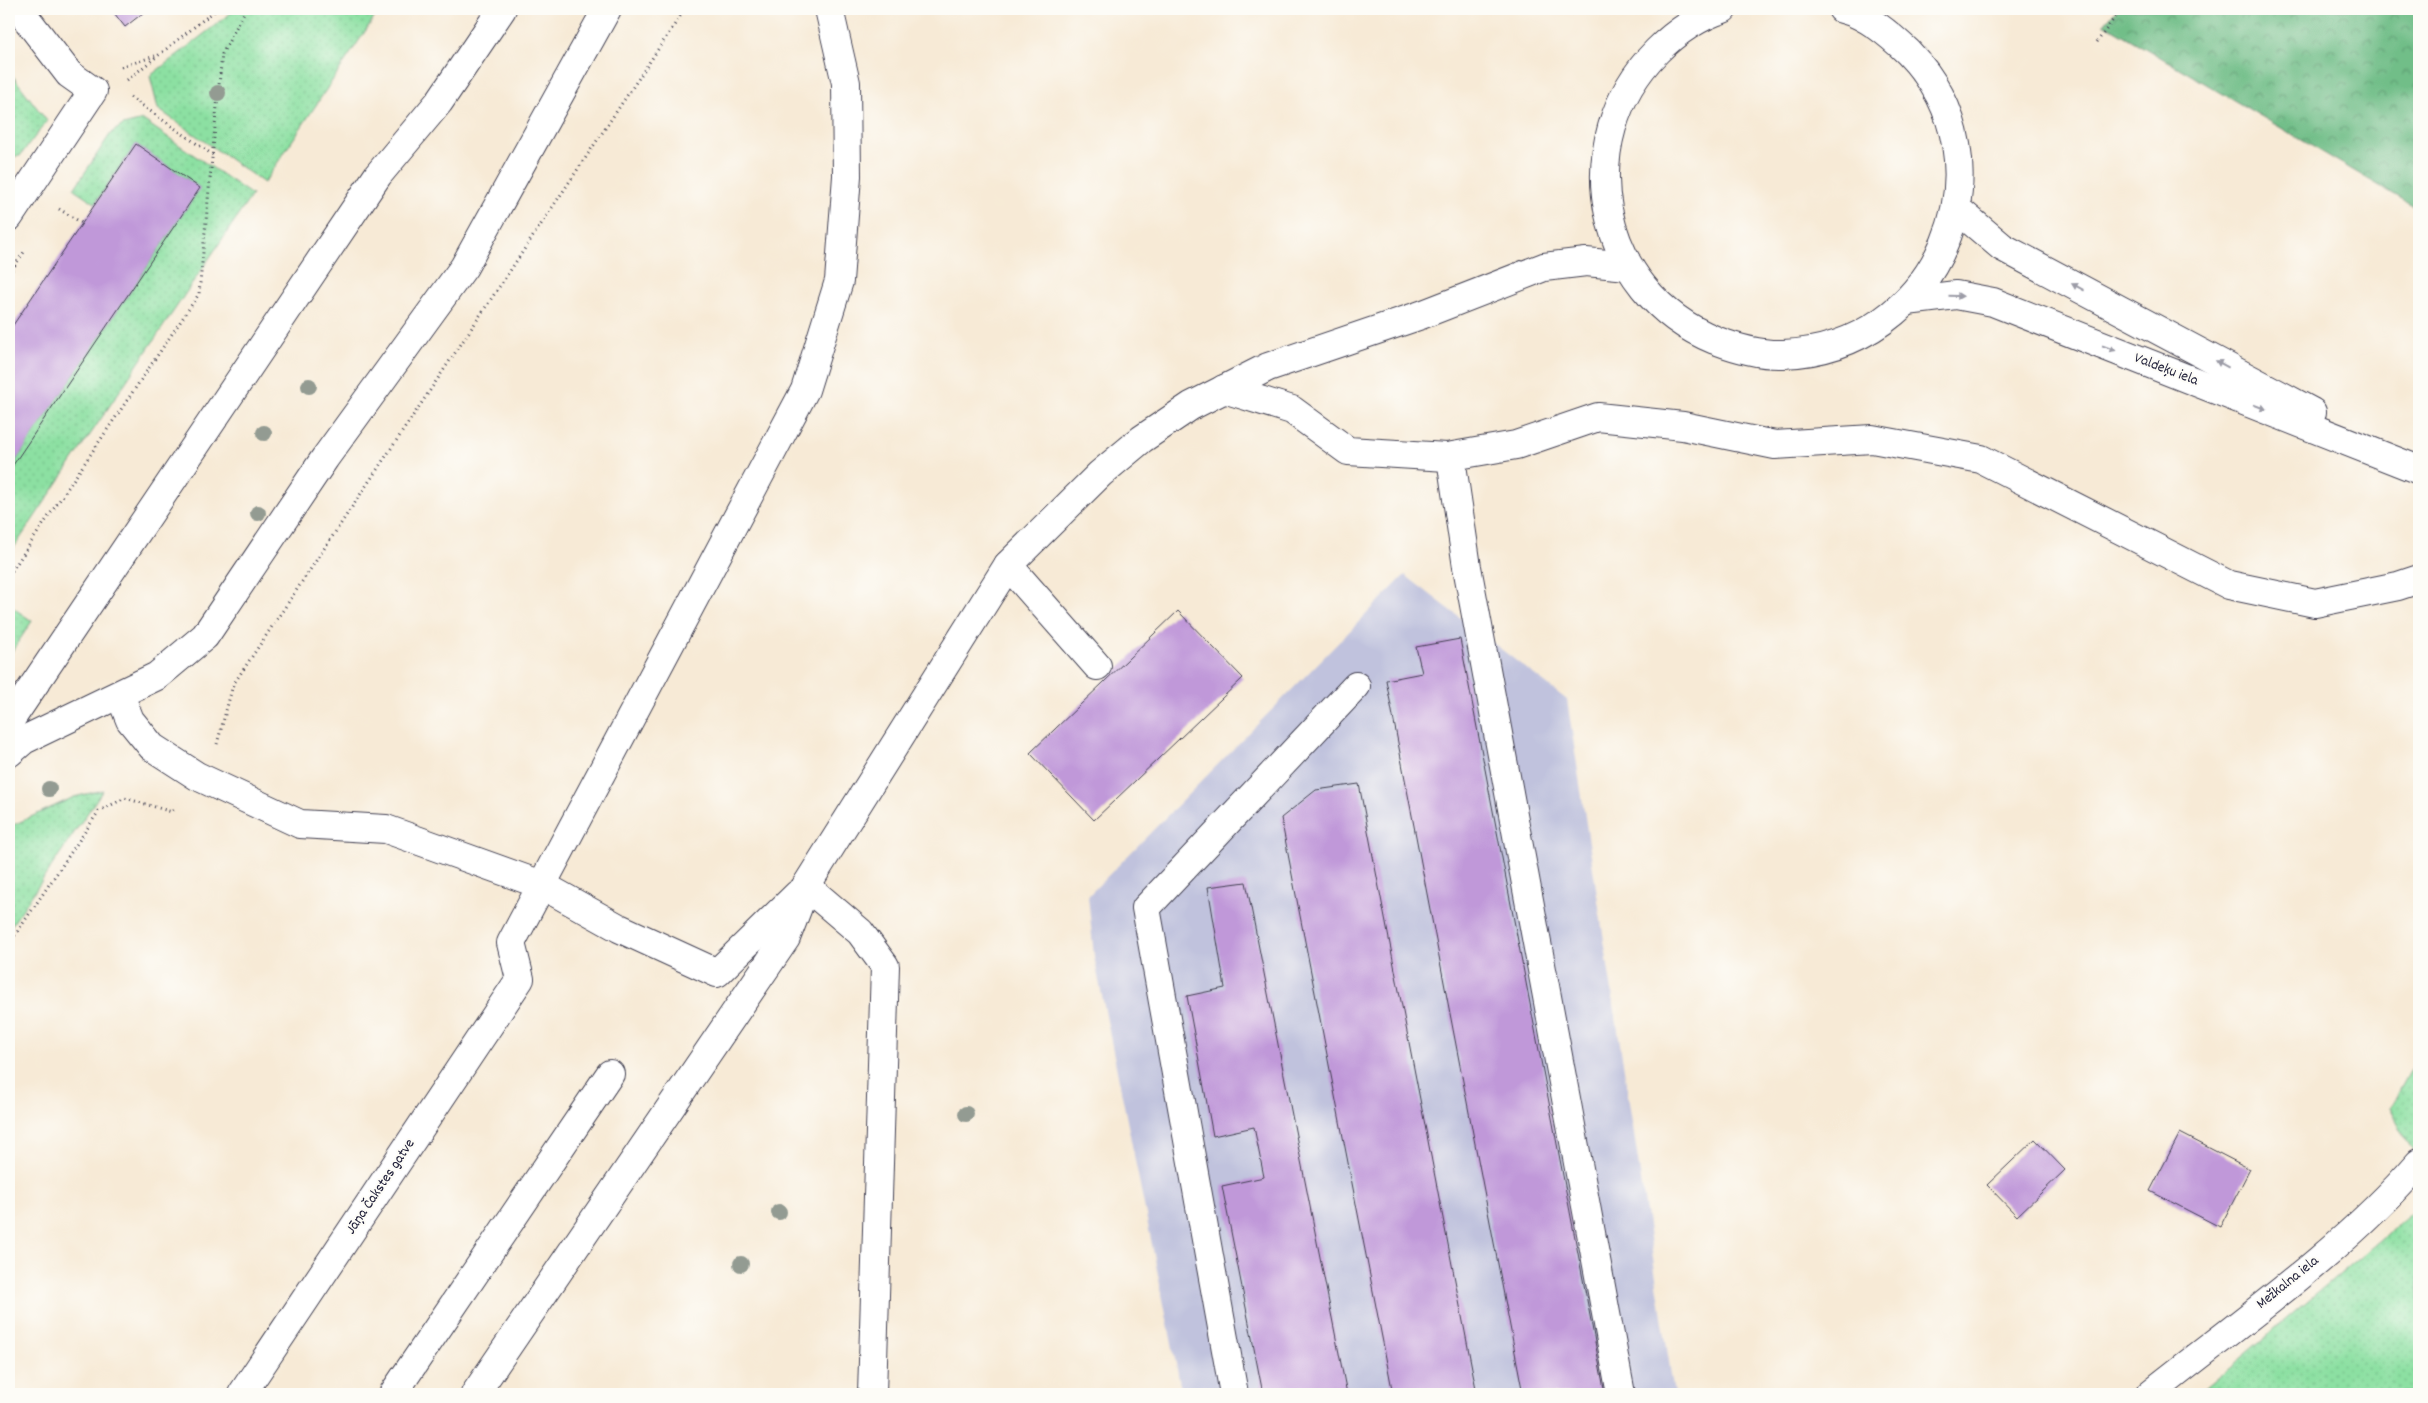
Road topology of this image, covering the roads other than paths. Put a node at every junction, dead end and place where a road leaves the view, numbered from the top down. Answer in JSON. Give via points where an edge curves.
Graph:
{"nodes":[{"id":1,"x":19,"y":9,"type":"edge"},
{"id":2,"x":502,"y":9,"type":"edge"},
{"id":3,"x":607,"y":9,"type":"edge"},
{"id":4,"x":829,"y":9,"type":"edge"},
{"id":5,"x":1723,"y":9,"type":"edge"},
{"id":6,"x":1842,"y":9,"type":"edge"},
{"id":7,"x":1956,"y":208,"type":"junction"},
{"id":8,"x":9,"y":217,"type":"edge"},
{"id":9,"x":1628,"y":266,"type":"junction"},
{"id":10,"x":1907,"y":302,"type":"junction"},
{"id":11,"x":1224,"y":389,"type":"junction"},
{"id":12,"x":1447,"y":457,"type":"junction"},
{"id":13,"x":2419,"y":469,"type":"edge"},
{"id":14,"x":1008,"y":566,"type":"junction"},
{"id":15,"x":2419,"y":580,"type":"edge"},
{"id":16,"x":1097,"y":666,"type":"dead end"},
{"id":17,"x":1356,"y":686,"type":"dead end"},
{"id":18,"x":120,"y":695,"type":"junction"},
{"id":19,"x":9,"y":722,"type":"edge"},
{"id":20,"x":9,"y":753,"type":"edge"},
{"id":21,"x":542,"y":885,"type":"junction"},
{"id":22,"x":806,"y":886,"type":"junction"},
{"id":23,"x":610,"y":1074,"type":"dead end"},
{"id":24,"x":2419,"y":1163,"type":"edge"},
{"id":25,"x":242,"y":1394,"type":"edge"},
{"id":26,"x":394,"y":1394,"type":"edge"},
{"id":27,"x":475,"y":1394,"type":"edge"},
{"id":28,"x":872,"y":1394,"type":"edge"},
{"id":29,"x":1234,"y":1394,"type":"edge"},
{"id":30,"x":1621,"y":1394,"type":"edge"},
{"id":31,"x":2150,"y":1394,"type":"edge"}],
"edges":[{"from":1,"to":8,"type":"street","via":[[70,74],[105,90]]},
{"from":2,"to":19,"type":"street","via":[[439,102],[378,175]]},
{"from":3,"to":18,"type":"street","via":[[464,267],[325,458],[205,636],[157,676]]},
{"from":4,"to":21,"type":"street","via":[[846,83],[847,176],[839,281],[805,390]]},
{"from":5,"to":9,"type":"street","name":"Valdeķu iela","via":[[1709,13],[1672,36],[1641,68],[1615,115],[1609,132],[1603,178],[1610,223]]},
{"from":6,"to":7,"type":"street","name":"Valdeķu iela","via":[[1889,34],[1924,69],[1948,111],[1959,159]]},
{"from":7,"to":10,"type":"street","name":"Valdeķu iela","via":[[1939,258]]},
{"from":13,"to":7,"type":"street","name":"Valdeķu iela","one_way":true,"via":[[2002,247]]},
{"from":9,"to":10,"type":"street","name":"Valdeķu iela","via":[[1657,303],[1693,331],[1736,348],[1782,354],[1828,348],[1871,330]]},
{"from":9,"to":11,"type":"street","via":[[1586,262],[1544,267],[1421,315],[1268,367]]},
{"from":10,"to":13,"type":"street","name":"Valdeķu iela","one_way":true,"via":[[1956,295],[1993,302]]},
{"from":11,"to":12,"type":"street","via":[[1292,410],[1348,451]]},
{"from":11,"to":14,"type":"street","via":[[1183,411],[1142,439],[1100,474]]},
{"from":12,"to":15,"type":"street","via":[[1516,445],[1598,417],[1683,426],[1774,445],[1872,439],[1981,459],[2230,584],[2315,603]]},
{"from":12,"to":30,"type":"street","via":[[1452,465],[1467,567]]},
{"from":14,"to":16,"type":"street"},
{"from":14,"to":22,"type":"street"},
{"from":17,"to":29,"type":"street","via":[[1146,908]]},
{"from":18,"to":20,"type":"street","via":[[24,740]]},
{"from":18,"to":21,"type":"street","via":[[130,720],[152,747],[197,776],[300,824],[386,830]]},
{"from":21,"to":22,"type":"street","via":[[619,928],[717,973]]},
{"from":21,"to":25,"type":"street","name":"Jāņa Čakstes gatve","via":[[511,943],[520,979]]},
{"from":22,"to":27,"type":"street","via":[[786,938]]},
{"from":22,"to":28,"type":"street","via":[[860,932],[885,966]]},
{"from":23,"to":26,"type":"street"},
{"from":24,"to":31,"type":"street","name":"Mežkalna iela","via":[[2401,1185],[2320,1259]]}]}
